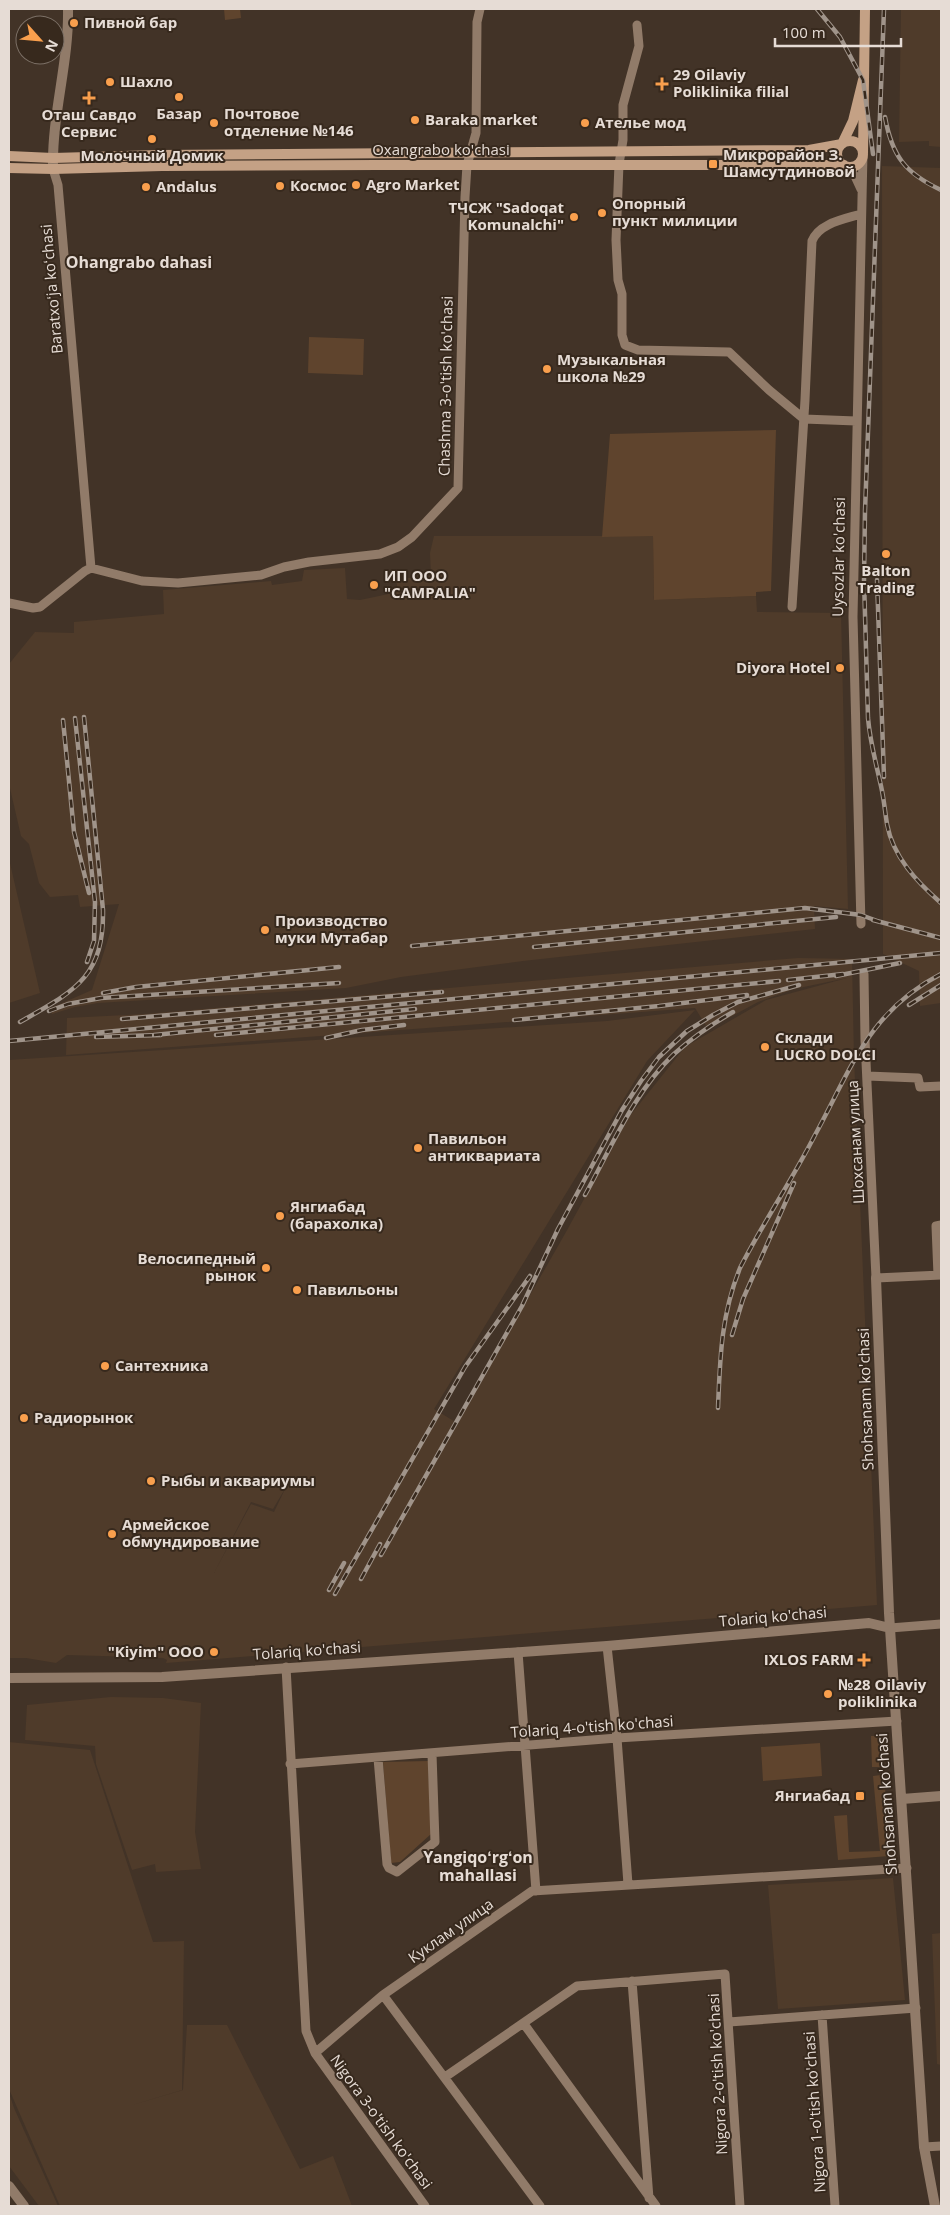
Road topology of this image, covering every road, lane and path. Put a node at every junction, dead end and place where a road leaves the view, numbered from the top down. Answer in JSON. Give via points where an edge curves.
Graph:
{"nodes":[{"id":1,"x":68,"y":9,"type":"edge"},
{"id":2,"x":480,"y":9,"type":"edge"},
{"id":3,"x":865,"y":9,"type":"edge"},
{"id":4,"x":637,"y":25,"type":"dead end"},
{"id":5,"x":863,"y":80,"type":"junction"},
{"id":6,"x":853,"y":121,"type":"junction"},
{"id":7,"x":842,"y":144,"type":"junction"},
{"id":8,"x":820,"y":148,"type":"junction"},
{"id":9,"x":470,"y":153,"type":"junction"},
{"id":10,"x":621,"y":153,"type":"junction"},
{"id":11,"x":863,"y":154,"type":"junction"},
{"id":12,"x":169,"y":155,"type":"junction"},
{"id":13,"x":9,"y":156,"type":"edge"},
{"id":14,"x":53,"y":158,"type":"junction"},
{"id":15,"x":618,"y":164,"type":"junction"},
{"id":16,"x":467,"y":165,"type":"junction"},
{"id":17,"x":844,"y":165,"type":"junction"},
{"id":18,"x":170,"y":166,"type":"junction"},
{"id":19,"x":9,"y":168,"type":"edge"},
{"id":20,"x":53,"y":170,"type":"junction"},
{"id":21,"x":862,"y":191,"type":"junction"},
{"id":22,"x":862,"y":214,"type":"junction"},
{"id":23,"x":804,"y":419,"type":"junction"},
{"id":24,"x":856,"y":421,"type":"junction"},
{"id":25,"x":91,"y":568,"type":"junction"},
{"id":26,"x":9,"y":603,"type":"edge"},
{"id":27,"x":792,"y":607,"type":"dead end"},
{"id":28,"x":861,"y":924,"type":"dead end"},
{"id":29,"x":864,"y":974,"type":"dead end"},
{"id":30,"x":866,"y":1076,"type":"junction"},
{"id":31,"x":941,"y":1086,"type":"edge"},
{"id":32,"x":941,"y":1226,"type":"edge"},
{"id":33,"x":939,"y":1275,"type":"edge"},
{"id":34,"x":876,"y":1278,"type":"junction"},
{"id":35,"x":941,"y":1624,"type":"edge"},
{"id":36,"x":890,"y":1628,"type":"junction"},
{"id":37,"x":607,"y":1646,"type":"junction"},
{"id":38,"x":518,"y":1652,"type":"junction"},
{"id":39,"x":286,"y":1667,"type":"junction"},
{"id":40,"x":9,"y":1678,"type":"edge"},
{"id":41,"x":896,"y":1721,"type":"junction"},
{"id":42,"x":617,"y":1738,"type":"junction"},
{"id":43,"x":524,"y":1746,"type":"junction"},
{"id":44,"x":432,"y":1754,"type":"junction"},
{"id":45,"x":378,"y":1758,"type":"junction"},
{"id":46,"x":290,"y":1764,"type":"junction"},
{"id":47,"x":941,"y":1796,"type":"edge"},
{"id":48,"x":902,"y":1799,"type":"junction"},
{"id":49,"x":907,"y":1868,"type":"junction"},
{"id":50,"x":628,"y":1884,"type":"junction"},
{"id":51,"x":536,"y":1891,"type":"junction"},
{"id":52,"x":632,"y":1981,"type":"junction"},
{"id":53,"x":383,"y":1995,"type":"junction"},
{"id":54,"x":916,"y":2008,"type":"junction"},
{"id":55,"x":822,"y":2015,"type":"junction"},
{"id":56,"x":729,"y":2022,"type":"junction"},
{"id":57,"x":524,"y":2024,"type":"junction"},
{"id":58,"x":315,"y":2053,"type":"junction"},
{"id":59,"x":445,"y":2077,"type":"junction"},
{"id":60,"x":941,"y":2146,"type":"edge"},
{"id":61,"x":924,"y":2147,"type":"junction"},
{"id":62,"x":9,"y":2186,"type":"edge"},
{"id":63,"x":649,"y":2198,"type":"junction"},
{"id":64,"x":24,"y":2206,"type":"edge"},
{"id":65,"x":425,"y":2206,"type":"edge"},
{"id":66,"x":540,"y":2206,"type":"edge"},
{"id":67,"x":656,"y":2206,"type":"edge"},
{"id":68,"x":740,"y":2206,"type":"edge"},
{"id":69,"x":835,"y":2206,"type":"edge"},
{"id":70,"x":936,"y":2206,"type":"edge"}],
"edges":[{"from":1,"to":14,"type":"street","name":"Baratxoʻja koʻchasi"},
{"from":2,"to":9,"type":"street","name":"Chashma 3-o'tish ko'chasi","via":[[477,22],[476,133]]},
{"from":3,"to":5,"type":"main road","name":"Uysozlar ko'chasi"},
{"from":4,"to":10,"type":"street","via":[[639,46],[623,105]]},
{"from":5,"to":6,"type":"main road","name":"Uysozlar ko'chasi"},
{"from":5,"to":11,"type":"main road","name":"Uysozlar ko'chasi"},
{"from":6,"to":7,"type":"main road","name":"Uysozlar ko'chasi"},
{"from":6,"to":8,"type":"main road","via":[[837,138]]},
{"from":7,"to":8,"type":"main road","name":"Oxangrabo ko'chasi"},
{"from":7,"to":11,"type":"main road","via":[[857,143]]},
{"from":7,"to":17,"type":"main road","via":[[837,155]]},
{"from":8,"to":10,"type":"main road","name":"Oxangrabo ko'chasi"},
{"from":9,"to":10,"type":"main road","name":"Oxangrabo ko'chasi"},
{"from":9,"to":12,"type":"main road","name":"Oxangrabo ko'chasi"},
{"from":9,"to":16,"type":"street","name":"Chashma 3-o'tish ko'chasi"},
{"from":10,"to":15,"type":"street"},
{"from":11,"to":17,"type":"main road","via":[[856,165]]},
{"from":11,"to":21,"type":"street","name":"Uysozlar ko'chasi"},
{"from":12,"to":14,"type":"main road","name":"Oxangrabo ko'chasi"},
{"from":12,"to":18,"type":"street"},
{"from":13,"to":14,"type":"main road","name":"Oxangrabo ko'chasi"},
{"from":14,"to":20,"type":"street","name":"Baratxoʻja koʻchasi"},
{"from":15,"to":16,"type":"main road","name":"Oxangrabo ko'chasi"},
{"from":15,"to":17,"type":"main road","name":"Oxangrabo ko'chasi"},
{"from":15,"to":23,"type":"street","via":[[616,240],[625,345],[638,350],[729,352]]},
{"from":16,"to":18,"type":"main road","name":"Oxangrabo ko'chasi"},
{"from":16,"to":25,"type":"street","name":"Chashma 3-o'tish ko'chasi","via":[[458,488],[412,537],[380,554],[309,562],[261,576],[178,583],[142,580]]},
{"from":17,"to":21,"type":"street","via":[[855,176]]},
{"from":18,"to":20,"type":"main road","name":"Oxangrabo ko'chasi"},
{"from":19,"to":20,"type":"main road","name":"Oxangrabo ko'chasi"},
{"from":20,"to":25,"type":"street","name":"Baratxoʻja koʻchasi","via":[[58,185]]},
{"from":21,"to":22,"type":"street","name":"Uysozlar ko'chasi"},
{"from":22,"to":23,"type":"street","via":[[828,224],[815,234],[812,241]]},
{"from":22,"to":24,"type":"street","name":"Uysozlar ko'chasi"},
{"from":23,"to":24,"type":"street"},
{"from":23,"to":27,"type":"street"},
{"from":24,"to":28,"type":"street","name":"Uysozlar ko'chasi","via":[[853,617]]},
{"from":25,"to":26,"type":"street","via":[[40,607]]},
{"from":29,"to":30,"type":"street","name":"Шохсанам улица"},
{"from":30,"to":31,"type":"street","via":[[918,1078],[920,1087]]},
{"from":30,"to":34,"type":"street","name":"Шохсанам улица"},
{"from":32,"to":33,"type":"street","via":[[936,1226]]},
{"from":33,"to":34,"type":"street"},
{"from":34,"to":36,"type":"street","name":"Shohsanam ko'chasi"},
{"from":35,"to":36,"type":"street","name":"Tolariq ko'chasi"},
{"from":36,"to":37,"type":"street","name":"Tolariq ko'chasi","via":[[870,1624]]},
{"from":36,"to":41,"type":"street","name":"Shohsanam ko'chasi"},
{"from":37,"to":38,"type":"street","name":"Tolariq ko'chasi"},
{"from":37,"to":42,"type":"street"},
{"from":38,"to":39,"type":"street","name":"Tolariq ko'chasi"},
{"from":38,"to":43,"type":"street"},
{"from":39,"to":40,"type":"street","name":"Tolariq ko'chasi","via":[[162,1677]]},
{"from":39,"to":46,"type":"street"},
{"from":41,"to":42,"type":"street","name":"Tolariq 4-o'tish ko'chasi"},
{"from":41,"to":48,"type":"street","name":"Shohsanam ko'chasi"},
{"from":42,"to":43,"type":"street","name":"Tolariq 4-o'tish ko'chasi"},
{"from":42,"to":50,"type":"street"},
{"from":43,"to":44,"type":"street","name":"Tolariq 4-o'tish ko'chasi"},
{"from":43,"to":51,"type":"street"},
{"from":44,"to":45,"type":"street","name":"Tolariq 4-o'tish ko'chasi"},
{"from":44,"to":45,"type":"street","via":[[436,1842],[397,1872],[387,1864]]},
{"from":45,"to":46,"type":"street","name":"Tolariq 4-o'tish ko'chasi"},
{"from":46,"to":58,"type":"street","via":[[306,2031]]},
{"from":47,"to":48,"type":"street"},
{"from":48,"to":49,"type":"street","name":"Shohsanam ko'chasi"},
{"from":49,"to":50,"type":"street"},
{"from":49,"to":54,"type":"street","name":"Shohsanam ko'chasi"},
{"from":50,"to":51,"type":"street"},
{"from":51,"to":53,"type":"street","name":"Куклам улица"},
{"from":52,"to":56,"type":"street","name":"Nigora 2-o'tish ko'chasi","via":[[725,1974]]},
{"from":52,"to":57,"type":"street","name":"Nigora 2-o'tish ko'chasi","via":[[578,1986]]},
{"from":52,"to":63,"type":"street"},
{"from":53,"to":58,"type":"street","name":"Куклам улица"},
{"from":53,"to":59,"type":"street"},
{"from":54,"to":55,"type":"street","name":"Nigora 1-o'tish ko'chasi"},
{"from":54,"to":61,"type":"street","name":"Shohsanam ko'chasi"},
{"from":55,"to":56,"type":"street","name":"Nigora 1-o'tish ko'chasi"},
{"from":55,"to":69,"type":"street","name":"Nigora 1-o'tish ko'chasi"},
{"from":56,"to":68,"type":"street","name":"Nigora 2-o'tish ko'chasi"},
{"from":57,"to":59,"type":"street","name":"Nigora 2-o'tish ko'chasi"},
{"from":57,"to":63,"type":"street"},
{"from":58,"to":65,"type":"street","name":"Nigora 3-o'tish ko'chasi"},
{"from":59,"to":66,"type":"street"},
{"from":60,"to":61,"type":"street"},
{"from":61,"to":70,"type":"street","name":"Shohsanam ko'chasi"},
{"from":62,"to":64,"type":"street"},
{"from":63,"to":67,"type":"street"}]}
